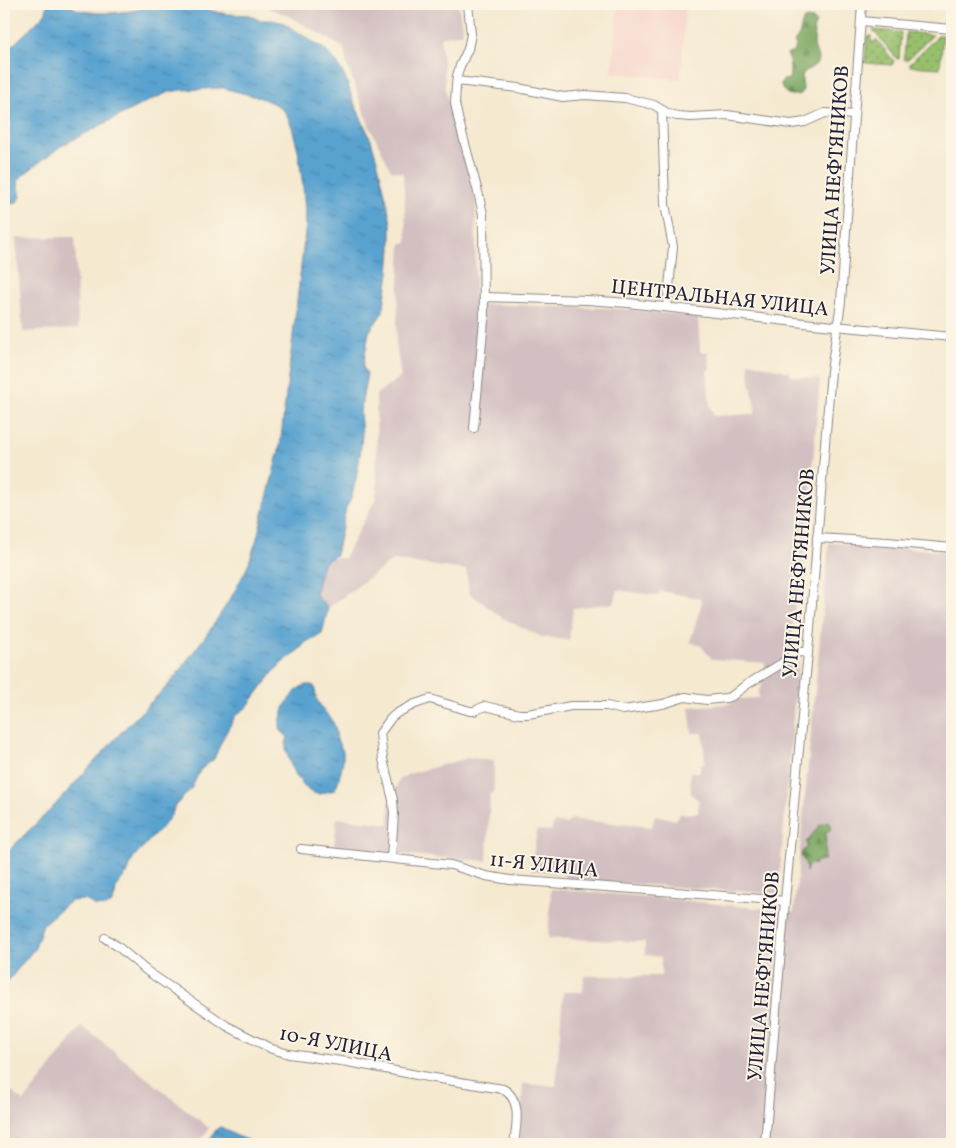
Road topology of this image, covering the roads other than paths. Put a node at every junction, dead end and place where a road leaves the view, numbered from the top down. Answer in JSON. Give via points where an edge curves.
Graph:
{"nodes":[{"id":1,"x":468,"y":4,"type":"edge"},
{"id":2,"x":862,"y":4,"type":"edge"},
{"id":3,"x":861,"y":21,"type":"junction"},
{"id":4,"x":952,"y":29,"type":"edge"},
{"id":5,"x":457,"y":81,"type":"junction"},
{"id":6,"x":662,"y":110,"type":"junction"},
{"id":7,"x":854,"y":115,"type":"junction"},
{"id":8,"x":484,"y":297,"type":"junction"},
{"id":9,"x":667,"y":307,"type":"junction"},
{"id":10,"x":838,"y":326,"type":"junction"},
{"id":11,"x":952,"y":337,"type":"edge"},
{"id":12,"x":474,"y":428,"type":"dead end"},
{"id":13,"x":817,"y":538,"type":"junction"},
{"id":14,"x":952,"y":548,"type":"edge"},
{"id":15,"x":808,"y":652,"type":"junction"},
{"id":16,"x":301,"y":849,"type":"dead end"},
{"id":17,"x":391,"y":858,"type":"junction"},
{"id":18,"x":786,"y":901,"type":"junction"},
{"id":19,"x":105,"y":938,"type":"dead end"},
{"id":20,"x":514,"y":1144,"type":"edge"},
{"id":21,"x":765,"y":1144,"type":"edge"}],
"edges":[{"from":1,"to":5,"type":"street","via":[[471,34]]},
{"from":2,"to":3,"type":"street","name":"УЛИЦА НЕФТЯНИКОВ"},
{"from":3,"to":4,"type":"street"},
{"from":3,"to":7,"type":"street","name":"УЛИЦА НЕФТЯНИКОВ"},
{"from":5,"to":6,"type":"street","via":[[563,97],[584,94],[625,98]]},
{"from":5,"to":8,"type":"street","via":[[456,110],[483,214]]},
{"from":6,"to":7,"type":"street","via":[[677,116],[727,115],[792,124],[825,113]]},
{"from":6,"to":9,"type":"street","via":[[664,204],[672,246]]},
{"from":7,"to":10,"type":"street","name":"УЛИЦА НЕФТЯНИКОВ"},
{"from":8,"to":9,"type":"street","name":"ЦЕНТРАЛЬНАЯ УЛИЦА","via":[[604,301]]},
{"from":8,"to":12,"type":"street"},
{"from":9,"to":10,"type":"street","name":"ЦЕНТРАЛЬНАЯ УЛИЦА"},
{"from":10,"to":11,"type":"street","name":"ЦЕНТРАЛЬНАЯ УЛИЦА"},
{"from":10,"to":13,"type":"street","name":"УЛИЦА НЕФТЯНИКОВ","via":[[831,371]]},
{"from":13,"to":14,"type":"street"},
{"from":13,"to":15,"type":"street","name":"УЛИЦА НЕФТЯНИКОВ"},
{"from":15,"to":17,"type":"street","via":[[795,653],[726,698],[685,697],[623,710],[607,706],[571,706],[523,714],[485,706],[470,711],[430,699],[415,704],[397,713],[380,733],[394,807]]},
{"from":15,"to":18,"type":"street","name":"УЛИЦА НЕФТЯНИКОВ"},
{"from":16,"to":17,"type":"street","name":"11-Я УЛИЦА"},
{"from":17,"to":18,"type":"street","name":"11-Я УЛИЦА","via":[[451,865],[510,880]]},
{"from":18,"to":21,"type":"street","name":"УЛИЦА НЕФТЯНИКОВ"},
{"from":19,"to":20,"type":"street","name":"10-Я УЛИЦА","via":[[227,1026],[272,1049],[503,1089],[511,1095],[516,1107]]}]}
